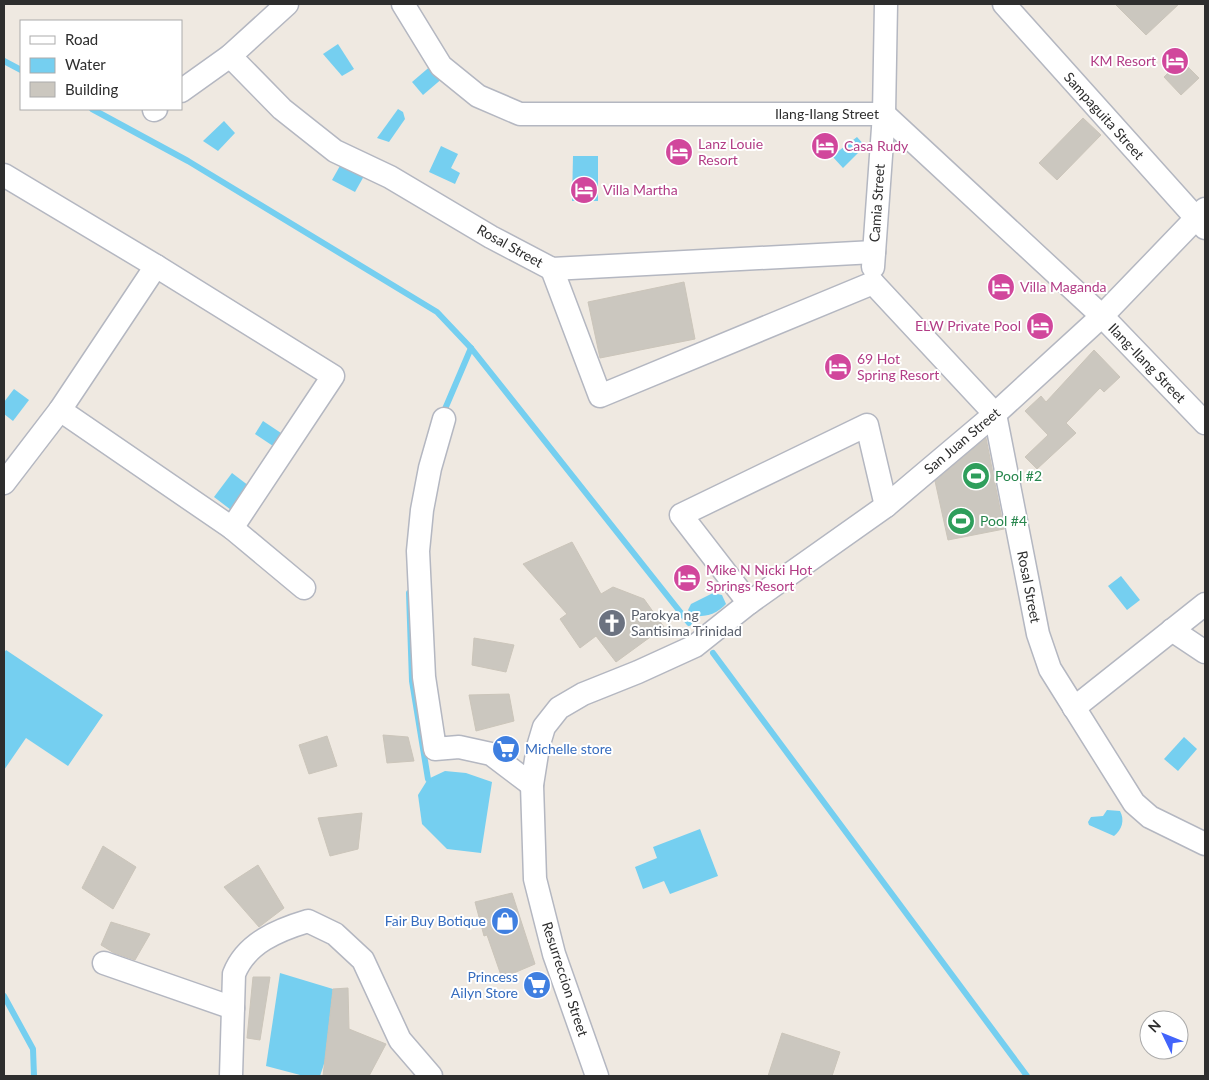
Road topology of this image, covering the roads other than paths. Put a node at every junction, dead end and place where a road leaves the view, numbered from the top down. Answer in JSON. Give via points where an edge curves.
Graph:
{"nodes":[{"id":1,"x":287,"y":4,"type":"edge"},
{"id":2,"x":403,"y":4,"type":"edge"},
{"id":3,"x":886,"y":4,"type":"edge"},
{"id":4,"x":1004,"y":4,"type":"edge"},
{"id":5,"x":230,"y":56,"type":"junction"},
{"id":6,"x":182,"y":90,"type":"edge"},
{"id":7,"x":884,"y":114,"type":"junction"},
{"id":8,"x":4,"y":175,"type":"edge"},
{"id":9,"x":1202,"y":219,"type":"edge"},
{"id":10,"x":874,"y":252,"type":"junction"},
{"id":11,"x":156,"y":266,"type":"junction"},
{"id":12,"x":552,"y":270,"type":"junction"},
{"id":13,"x":873,"y":283,"type":"junction"},
{"id":14,"x":1102,"y":316,"type":"junction"},
{"id":15,"x":60,"y":410,"type":"junction"},
{"id":16,"x":995,"y":414,"type":"junction"},
{"id":17,"x":444,"y":419,"type":"dead end"},
{"id":18,"x":1205,"y":423,"type":"edge"},
{"id":19,"x":4,"y":483,"type":"edge"},
{"id":20,"x":886,"y":506,"type":"junction"},
{"id":21,"x":232,"y":528,"type":"junction"},
{"id":22,"x":304,"y":588,"type":"dead end"},
{"id":23,"x":750,"y":603,"type":"junction"},
{"id":24,"x":1205,"y":604,"type":"edge"},
{"id":25,"x":1172,"y":630,"type":"junction"},
{"id":26,"x":695,"y":646,"type":"joint"},
{"id":27,"x":1205,"y":652,"type":"edge"},
{"id":28,"x":1074,"y":708,"type":"junction"},
{"id":29,"x":532,"y":784,"type":"junction"},
{"id":30,"x":1205,"y":844,"type":"edge"},
{"id":31,"x":104,"y":963,"type":"dead end"},
{"id":32,"x":233,"y":1008,"type":"junction"},
{"id":33,"x":231,"y":1076,"type":"edge"},
{"id":34,"x":431,"y":1076,"type":"edge"},
{"id":35,"x":597,"y":1076,"type":"edge"}],
"edges":[{"from":1,"to":5,"type":"street"},
{"from":2,"to":7,"type":"street","name":"Ilang-Ilang Street","via":[[440,66],[478,96],[520,114]]},
{"from":3,"to":7,"type":"street","name":"Camia Street"},
{"from":4,"to":9,"type":"street","name":"Sampaguita Street"},
{"from":5,"to":6,"type":"street"},
{"from":5,"to":12,"type":"street","name":"Rosal Street","via":[[282,109],[335,151],[390,177]]},
{"from":7,"to":10,"type":"street","name":"Camia Street"},
{"from":7,"to":14,"type":"street","name":"Ilang-Ilang Street"},
{"from":8,"to":11,"type":"street"},
{"from":9,"to":14,"type":"street","name":"San Juan Street"},
{"from":10,"to":12,"type":"street","name":"Rosal Street"},
{"from":10,"to":13,"type":"street","name":"Camia Street"},
{"from":11,"to":15,"type":"street"},
{"from":11,"to":21,"type":"street","via":[[334,376]]},
{"from":12,"to":13,"type":"street","via":[[600,396]]},
{"from":13,"to":16,"type":"street"},
{"from":14,"to":16,"type":"street","name":"San Juan Street"},
{"from":14,"to":18,"type":"street","name":"Ilang-Ilang Street"},
{"from":15,"to":19,"type":"street"},
{"from":15,"to":21,"type":"street"},
{"from":16,"to":20,"type":"street","name":"San Juan Street"},
{"from":16,"to":28,"type":"street","name":"Rosal Street","via":[[1038,634],[1050,669]]},
{"from":17,"to":29,"type":"street","via":[[423,502],[418,551],[424,677],[435,749],[459,747],[491,754]]},
{"from":20,"to":23,"type":"street","name":"San Juan Street"},
{"from":20,"to":23,"type":"street","via":[[867,425],[681,515]]},
{"from":21,"to":22,"type":"street"},
{"from":23,"to":26,"type":"street","name":"San Juan Street"},
{"from":24,"to":25,"type":"street"},
{"from":25,"to":27,"type":"street"},
{"from":25,"to":28,"type":"street"},
{"from":26,"to":29,"type":"street","name":"Resurreccion Street","via":[[583,694],[559,708],[544,727]]},
{"from":28,"to":30,"type":"street","name":"Rosal Street","via":[[1134,803],[1150,817]]},
{"from":29,"to":35,"type":"street","name":"Resurreccion Street","via":[[535,879],[554,954]]},
{"from":31,"to":32,"type":"street"},
{"from":32,"to":33,"type":"street"},
{"from":32,"to":34,"type":"street","via":[[234,974],[245,956],[259,942],[284,928],[308,921],[335,934],[363,960],[400,1040]]}]}
